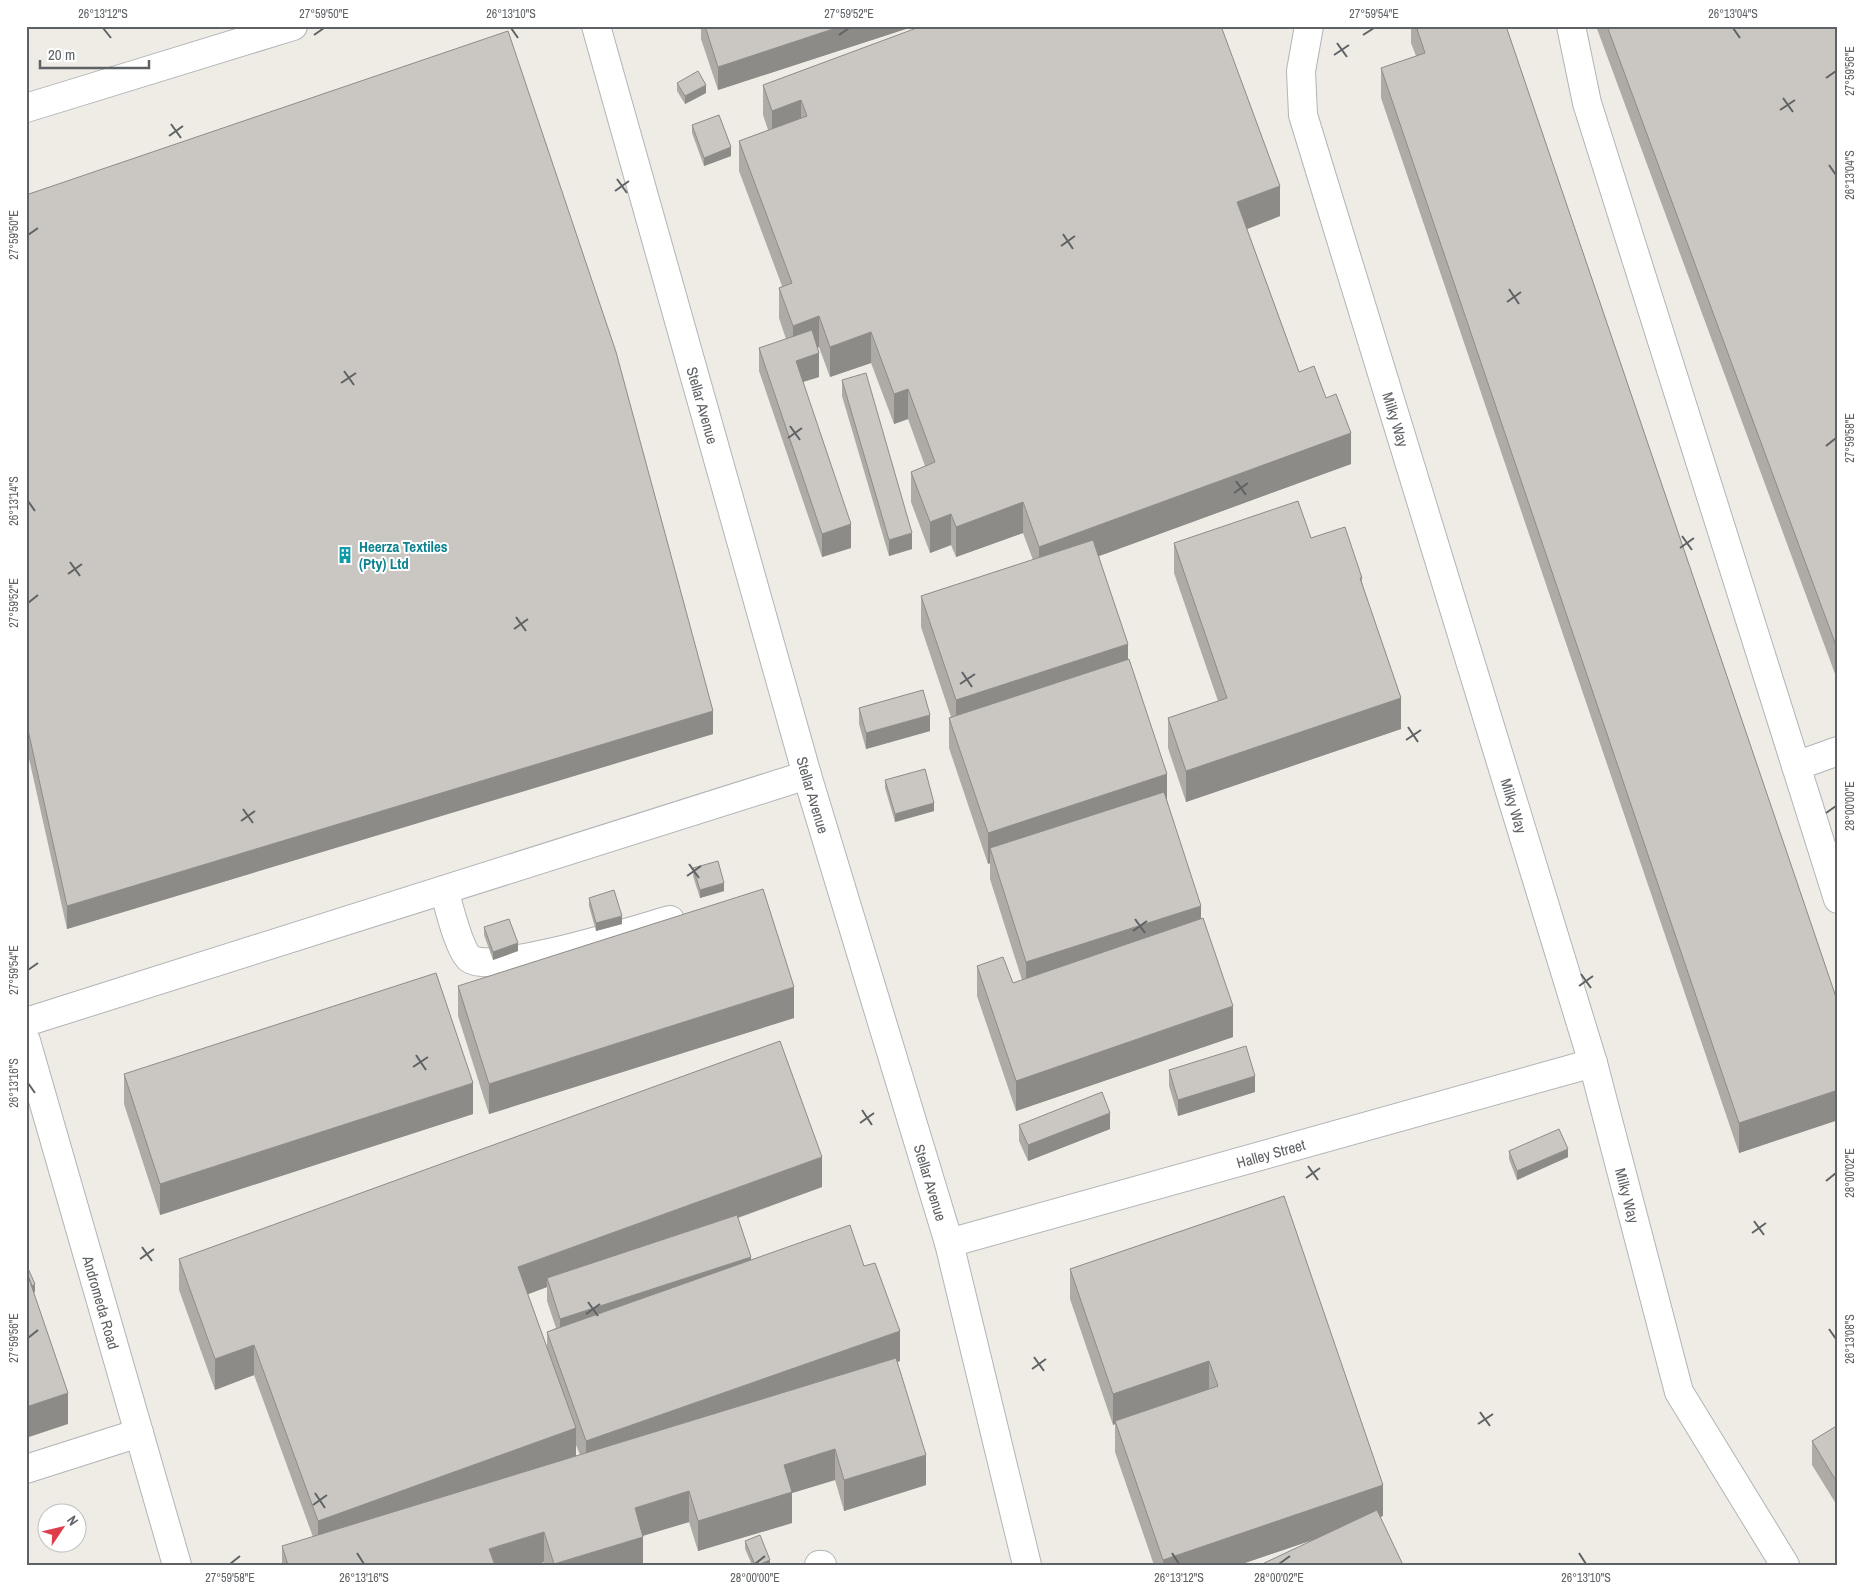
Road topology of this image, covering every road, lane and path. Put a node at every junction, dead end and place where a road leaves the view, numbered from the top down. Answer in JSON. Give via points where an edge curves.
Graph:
{"nodes":[{"id":1,"x":293,"y":26,"type":"edge"},
{"id":2,"x":596,"y":26,"type":"edge"},
{"id":3,"x":1309,"y":26,"type":"edge"},
{"id":4,"x":1571,"y":26,"type":"edge"},
{"id":5,"x":26,"y":108,"type":"edge"},
{"id":6,"x":1838,"y":752,"type":"edge"},
{"id":7,"x":1796,"y":766,"type":"junction"},
{"id":8,"x":807,"y":775,"type":"junction"},
{"id":9,"x":444,"y":890,"type":"junction"},
{"id":10,"x":1838,"y":899,"type":"edge"},
{"id":11,"x":696,"y":913,"type":"edge"},
{"id":12,"x":26,"y":1022,"type":"edge"},
{"id":13,"x":26,"y":1041,"type":"edge"},
{"id":14,"x":1592,"y":1063,"type":"junction"},
{"id":15,"x":949,"y":1244,"type":"junction"},
{"id":16,"x":139,"y":1433,"type":"junction"},
{"id":17,"x":26,"y":1469,"type":"edge"},
{"id":18,"x":177,"y":1565,"type":"edge"},
{"id":19,"x":1027,"y":1565,"type":"edge"},
{"id":20,"x":1785,"y":1565,"type":"edge"}],
"edges":[{"from":1,"to":5,"type":"street"},
{"from":2,"to":8,"type":"street","name":"Stellar Avenue"},
{"from":3,"to":14,"type":"street","name":"Milky Way","via":[[1301,72],[1302,116]]},
{"from":4,"to":7,"type":"street","via":[[1587,103]]},
{"from":6,"to":7,"type":"street"},
{"from":7,"to":10,"type":"street"},
{"from":8,"to":9,"type":"street"},
{"from":8,"to":15,"type":"street","name":"Stellar Avenue"},
{"from":9,"to":11,"type":"street","via":[[461,945],[470,959],[479,963],[531,958]]},
{"from":9,"to":12,"type":"street"},
{"from":13,"to":16,"type":"street","name":"Andromeda Road"},
{"from":14,"to":15,"type":"street","name":"Halley Street"},
{"from":14,"to":20,"type":"street","name":"Milky Way","via":[[1680,1392]]},
{"from":15,"to":19,"type":"street","name":"Stellar Avenue"},
{"from":16,"to":17,"type":"street"},
{"from":16,"to":18,"type":"street","name":"Andromeda Road"}]}
